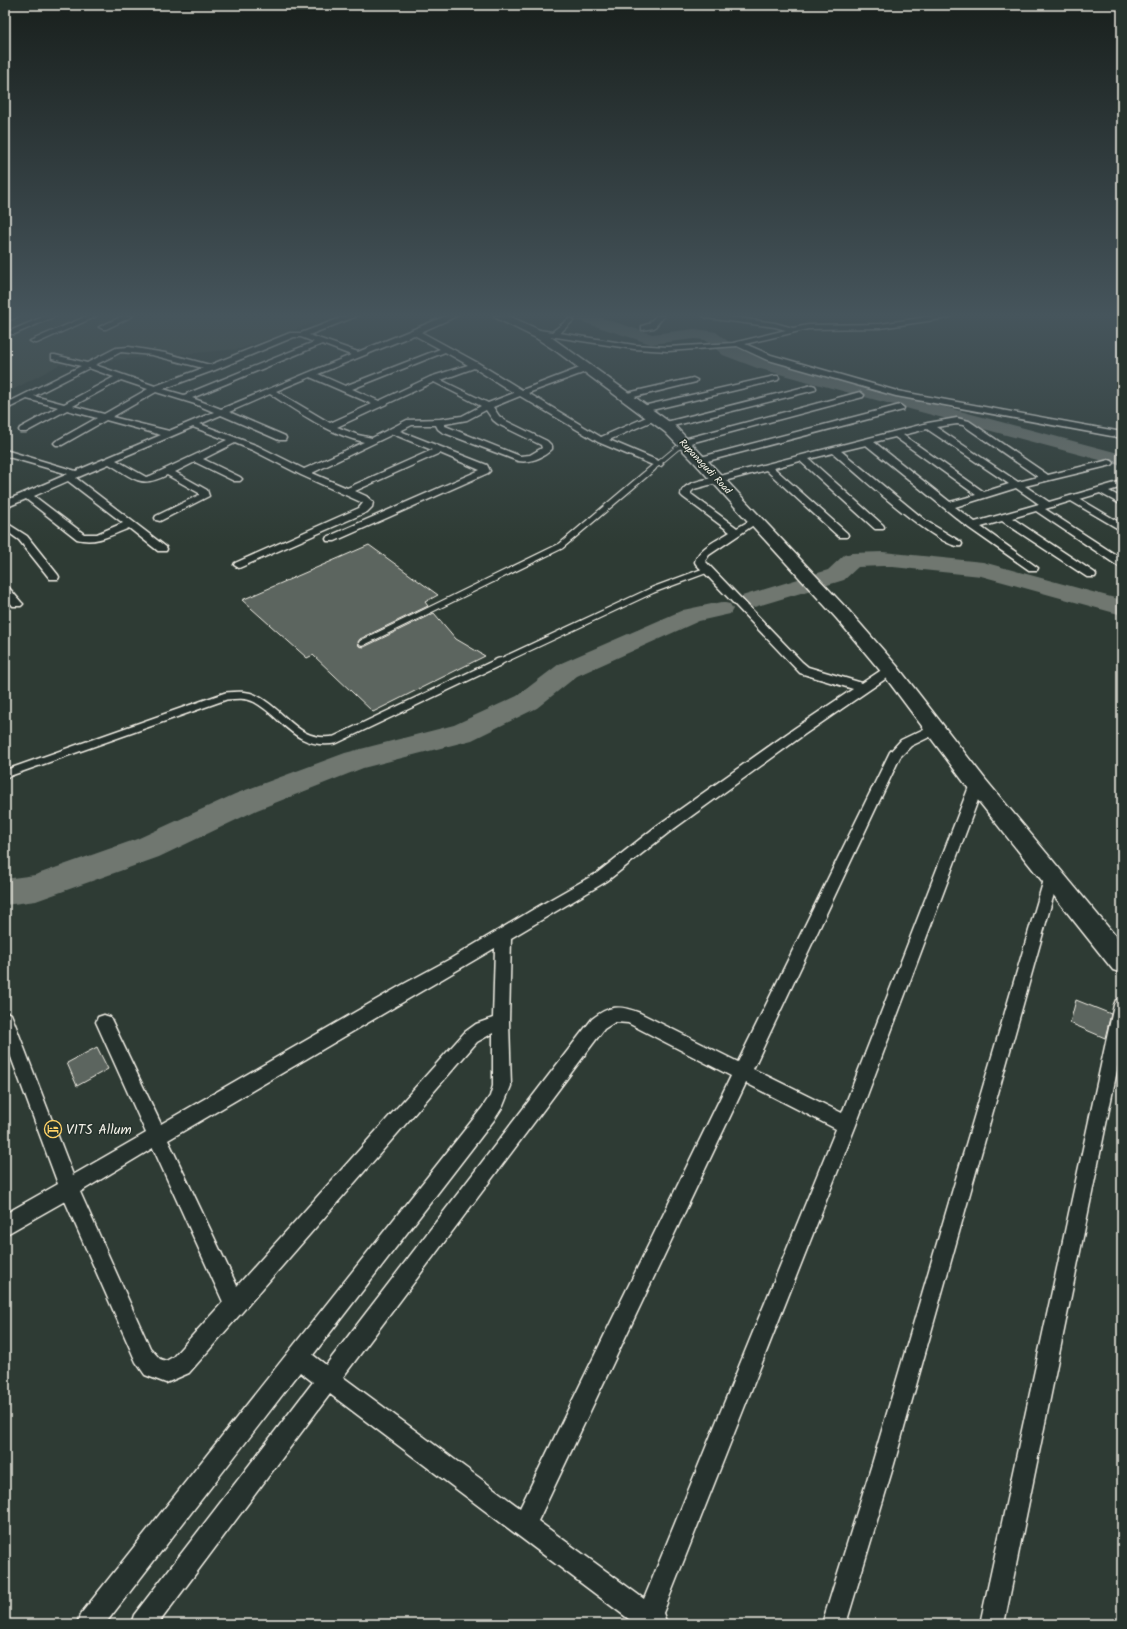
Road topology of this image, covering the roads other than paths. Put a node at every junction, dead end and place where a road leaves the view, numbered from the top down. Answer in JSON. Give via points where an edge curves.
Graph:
{"nodes":[{"id":1,"x":33,"y":392,"type":"edge"},
{"id":2,"x":92,"y":392,"type":"edge"},
{"id":3,"x":150,"y":392,"type":"edge"},
{"id":4,"x":167,"y":392,"type":"edge"},
{"id":5,"x":198,"y":392,"type":"edge"},
{"id":6,"x":268,"y":392,"type":"edge"},
{"id":7,"x":272,"y":392,"type":"edge"},
{"id":8,"x":352,"y":392,"type":"edge"},
{"id":9,"x":405,"y":392,"type":"edge"},
{"id":10,"x":460,"y":392,"type":"edge"},
{"id":11,"x":621,"y":392,"type":"edge"},
{"id":12,"x":643,"y":392,"type":"edge"},
{"id":13,"x":732,"y":392,"type":"edge"},
{"id":14,"x":790,"y":392,"type":"edge"},
{"id":15,"x":893,"y":392,"type":"edge"},
{"id":16,"x":521,"y":393,"type":"joint"},
{"id":17,"x":860,"y":395,"type":"dead end"},
{"id":18,"x":25,"y":396,"type":"junction"},
{"id":19,"x":626,"y":396,"type":"junction"},
{"id":20,"x":186,"y":397,"type":"junction"},
{"id":21,"x":379,"y":404,"type":"junction"},
{"id":22,"x":488,"y":406,"type":"junction"},
{"id":23,"x":5,"y":407,"type":"edge"},
{"id":24,"x":64,"y":408,"type":"junction"},
{"id":25,"x":900,"y":408,"type":"dead end"},
{"id":26,"x":222,"y":411,"type":"junction"},
{"id":27,"x":654,"y":417,"type":"junction"},
{"id":28,"x":103,"y":418,"type":"junction"},
{"id":29,"x":440,"y":422,"type":"junction"},
{"id":30,"x":192,"y":424,"type":"junction"},
{"id":31,"x":928,"y":426,"type":"junction"},
{"id":32,"x":330,"y":427,"type":"junction"},
{"id":33,"x":23,"y":430,"type":"dead end"},
{"id":34,"x":393,"y":430,"type":"junction"},
{"id":35,"x":168,"y":434,"type":"junction"},
{"id":36,"x":896,"y":434,"type":"junction"},
{"id":37,"x":1122,"y":435,"type":"edge"},
{"id":38,"x":282,"y":438,"type":"dead end"},
{"id":39,"x":235,"y":440,"type":"junction"},
{"id":40,"x":601,"y":440,"type":"junction"},
{"id":41,"x":373,"y":441,"type":"junction"},
{"id":42,"x":867,"y":442,"type":"junction"},
{"id":43,"x":59,"y":443,"type":"dead end"},
{"id":44,"x":684,"y":444,"type":"junction"},
{"id":45,"x":441,"y":450,"type":"junction"},
{"id":46,"x":835,"y":450,"type":"junction"},
{"id":47,"x":5,"y":453,"type":"edge"},
{"id":48,"x":802,"y":458,"type":"junction"},
{"id":49,"x":196,"y":459,"type":"junction"},
{"id":50,"x":109,"y":460,"type":"junction"},
{"id":51,"x":700,"y":460,"type":"junction"},
{"id":52,"x":1109,"y":463,"type":"dead end"},
{"id":53,"x":658,"y":464,"type":"junction"},
{"id":54,"x":768,"y":467,"type":"junction"},
{"id":55,"x":168,"y":472,"type":"junction"},
{"id":56,"x":304,"y":473,"type":"junction"},
{"id":57,"x":73,"y":476,"type":"junction"},
{"id":58,"x":1046,"y":478,"type":"junction"},
{"id":59,"x":238,"y":479,"type":"dead end"},
{"id":60,"x":719,"y":479,"type":"junction"},
{"id":61,"x":1122,"y":484,"type":"edge"},
{"id":62,"x":1017,"y":485,"type":"junction"},
{"id":63,"x":1101,"y":490,"type":"junction"},
{"id":64,"x":347,"y":491,"type":"junction"},
{"id":65,"x":5,"y":495,"type":"edge"},
{"id":66,"x":28,"y":495,"type":"junction"},
{"id":67,"x":984,"y":496,"type":"junction"},
{"id":68,"x":1072,"y":498,"type":"junction"},
{"id":69,"x":18,"y":499,"type":"junction"},
{"id":70,"x":1122,"y":502,"type":"edge"},
{"id":71,"x":5,"y":504,"type":"edge"},
{"id":72,"x":1047,"y":505,"type":"junction"},
{"id":73,"x":948,"y":506,"type":"junction"},
{"id":74,"x":1037,"y":508,"type":"junction"},
{"id":75,"x":1004,"y":517,"type":"junction"},
{"id":76,"x":160,"y":518,"type":"dead end"},
{"id":77,"x":756,"y":520,"type":"junction"},
{"id":78,"x":130,"y":524,"type":"junction"},
{"id":79,"x":5,"y":525,"type":"edge"},
{"id":80,"x":879,"y":526,"type":"dead end"},
{"id":81,"x":973,"y":526,"type":"junction"},
{"id":82,"x":1122,"y":528,"type":"edge"},
{"id":83,"x":737,"y":533,"type":"junction"},
{"id":84,"x":843,"y":535,"type":"dead end"},
{"id":85,"x":331,"y":540,"type":"dead end"},
{"id":86,"x":957,"y":544,"type":"dead end"},
{"id":87,"x":162,"y":549,"type":"dead end"},
{"id":88,"x":1122,"y":564,"type":"edge"},
{"id":89,"x":239,"y":565,"type":"dead end"},
{"id":90,"x":1033,"y":568,"type":"dead end"},
{"id":91,"x":707,"y":570,"type":"junction"},
{"id":92,"x":1091,"y":575,"type":"dead end"},
{"id":93,"x":54,"y":577,"type":"dead end"},
{"id":94,"x":5,"y":590,"type":"edge"},
{"id":95,"x":17,"y":604,"type":"dead end"},
{"id":96,"x":362,"y":643,"type":"dead end"},
{"id":97,"x":890,"y":670,"type":"junction"},
{"id":98,"x":864,"y":688,"type":"junction"},
{"id":99,"x":935,"y":729,"type":"junction"},
{"id":100,"x":5,"y":774,"type":"edge"},
{"id":101,"x":976,"y":784,"type":"junction"},
{"id":102,"x":1052,"y":876,"type":"junction"},
{"id":103,"x":503,"y":936,"type":"junction"},
{"id":104,"x":1122,"y":962,"type":"edge"},
{"id":105,"x":1122,"y":1005,"type":"edge"},
{"id":106,"x":5,"y":1019,"type":"edge"},
{"id":107,"x":104,"y":1022,"type":"dead end"},
{"id":108,"x":501,"y":1022,"type":"junction"},
{"id":109,"x":742,"y":1072,"type":"junction"},
{"id":110,"x":846,"y":1125,"type":"junction"},
{"id":111,"x":157,"y":1137,"type":"junction"},
{"id":112,"x":69,"y":1188,"type":"junction"},
{"id":113,"x":5,"y":1225,"type":"edge"},
{"id":114,"x":235,"y":1304,"type":"junction"},
{"id":115,"x":298,"y":1357,"type":"junction"},
{"id":116,"x":328,"y":1380,"type":"junction"},
{"id":117,"x":524,"y":1525,"type":"junction"},
{"id":118,"x":650,"y":1622,"type":"edge"},
{"id":119,"x":89,"y":1624,"type":"edge"},
{"id":120,"x":143,"y":1624,"type":"edge"},
{"id":121,"x":834,"y":1624,"type":"edge"},
{"id":122,"x":992,"y":1624,"type":"edge"}],
"edges":[{"from":1,"to":18,"type":"street"},
{"from":2,"to":24,"type":"street"},
{"from":3,"to":28,"type":"street"},
{"from":4,"to":20,"type":"street"},
{"from":5,"to":20,"type":"street"},
{"from":6,"to":26,"type":"street"},
{"from":7,"to":32,"type":"street"},
{"from":8,"to":21,"type":"street"},
{"from":9,"to":21,"type":"street"},
{"from":10,"to":22,"type":"street"},
{"from":11,"to":19,"type":"main road","name":"Rupanagudi Road"},
{"from":12,"to":19,"type":"street"},
{"from":13,"to":27,"type":"street"},
{"from":14,"to":27,"type":"street"},
{"from":15,"to":37,"type":"street"},
{"from":16,"to":22,"type":"street"},
{"from":16,"to":40,"type":"street"},
{"from":17,"to":44,"type":"street"},
{"from":18,"to":23,"type":"street"},
{"from":18,"to":24,"type":"street"},
{"from":19,"to":27,"type":"main road","name":"Rupanagudi Road"},
{"from":20,"to":26,"type":"street"},
{"from":21,"to":32,"type":"street"},
{"from":22,"to":29,"type":"street","via":[[464,418]]},
{"from":22,"to":29,"type":"street","via":[[501,422],[544,443],[547,449],[526,460],[445,430]]},
{"from":24,"to":28,"type":"street"},
{"from":24,"to":33,"type":"street"},
{"from":25,"to":51,"type":"street"},
{"from":26,"to":30,"type":"street"},
{"from":26,"to":38,"type":"street"},
{"from":27,"to":40,"type":"street"},
{"from":27,"to":44,"type":"main road","name":"Rupanagudi Road"},
{"from":28,"to":35,"type":"street"},
{"from":28,"to":43,"type":"street"},
{"from":29,"to":34,"type":"street","via":[[410,422]]},
{"from":30,"to":35,"type":"street"},
{"from":30,"to":39,"type":"street"},
{"from":31,"to":36,"type":"street"},
{"from":31,"to":58,"type":"street","via":[[966,423]]},
{"from":31,"to":62,"type":"street"},
{"from":32,"to":41,"type":"street"},
{"from":34,"to":41,"type":"street"},
{"from":34,"to":45,"type":"street"},
{"from":35,"to":50,"type":"street"},
{"from":36,"to":42,"type":"street"},
{"from":36,"to":67,"type":"street"},
{"from":39,"to":49,"type":"street"},
{"from":39,"to":56,"type":"street"},
{"from":40,"to":53,"type":"street"},
{"from":41,"to":56,"type":"street"},
{"from":42,"to":46,"type":"street"},
{"from":42,"to":73,"type":"street"},
{"from":44,"to":51,"type":"main road","name":"Rupanagudi Road"},
{"from":44,"to":53,"type":"lane"},
{"from":45,"to":64,"type":"street"},
{"from":45,"to":85,"type":"street","via":[[478,464],[484,467],[485,471]]},
{"from":46,"to":48,"type":"street"},
{"from":46,"to":86,"type":"street","via":[[922,523]]},
{"from":47,"to":57,"type":"street"},
{"from":48,"to":54,"type":"street"},
{"from":48,"to":80,"type":"street"},
{"from":49,"to":55,"type":"street"},
{"from":49,"to":59,"type":"street"},
{"from":50,"to":55,"type":"street","via":[[144,480]]},
{"from":50,"to":57,"type":"street"},
{"from":51,"to":60,"type":"main road","name":"Rupanagudi Road"},
{"from":52,"to":58,"type":"street"},
{"from":53,"to":96,"type":"lane","via":[[561,546]]},
{"from":54,"to":60,"type":"street"},
{"from":54,"to":84,"type":"street"},
{"from":55,"to":76,"type":"street","via":[[204,492],[204,496]]},
{"from":56,"to":64,"type":"street"},
{"from":57,"to":66,"type":"street"},
{"from":57,"to":78,"type":"street"},
{"from":58,"to":62,"type":"street"},
{"from":60,"to":77,"type":"main road","name":"Rupanagudi Road"},
{"from":60,"to":83,"type":"street","via":[[691,487],[686,491],[686,495]]},
{"from":61,"to":63,"type":"street"},
{"from":62,"to":67,"type":"street"},
{"from":62,"to":72,"type":"street"},
{"from":63,"to":68,"type":"street"},
{"from":63,"to":70,"type":"street"},
{"from":64,"to":89,"type":"street","via":[[363,498],[368,502],[367,507]]},
{"from":65,"to":69,"type":"street"},
{"from":66,"to":69,"type":"street"},
{"from":66,"to":78,"type":"street","via":[[81,537],[98,536]]},
{"from":67,"to":73,"type":"street"},
{"from":68,"to":72,"type":"street"},
{"from":68,"to":82,"type":"street"},
{"from":69,"to":71,"type":"street"},
{"from":72,"to":74,"type":"street"},
{"from":73,"to":81,"type":"street"},
{"from":74,"to":75,"type":"street"},
{"from":74,"to":88,"type":"street"},
{"from":75,"to":81,"type":"street"},
{"from":75,"to":92,"type":"street"},
{"from":77,"to":83,"type":"street"},
{"from":77,"to":97,"type":"main road","name":"Rupanagudi Road"},
{"from":78,"to":87,"type":"street"},
{"from":79,"to":93,"type":"street","via":[[23,538]]},
{"from":81,"to":90,"type":"street"},
{"from":83,"to":91,"type":"street","via":[[700,557],[700,562]]},
{"from":91,"to":98,"type":"street","via":[[804,670]]},
{"from":91,"to":100,"type":"lane","via":[[653,590],[335,740],[312,741],[257,699],[240,694],[219,699]]},
{"from":94,"to":95,"type":"street"},
{"from":97,"to":98,"type":"street"},
{"from":97,"to":99,"type":"main road","name":"Rupanagudi Road"},
{"from":98,"to":103,"type":"street","via":[[662,829],[602,877]]},
{"from":99,"to":101,"type":"main road","name":"Rupanagudi Road"},
{"from":99,"to":109,"type":"street","via":[[906,743],[895,755]]},
{"from":101,"to":102,"type":"main road","name":"Rupanagudi Road"},
{"from":101,"to":110,"type":"street"},
{"from":102,"to":104,"type":"main road","name":"Rupanagudi Road"},
{"from":102,"to":121,"type":"street","via":[[883,1464]]},
{"from":103,"to":108,"type":"street"},
{"from":103,"to":111,"type":"street"},
{"from":105,"to":122,"type":"street"},
{"from":106,"to":112,"type":"street"},
{"from":107,"to":111,"type":"street"},
{"from":108,"to":114,"type":"street","via":[[470,1037]]},
{"from":108,"to":115,"type":"street","via":[[502,1086],[497,1100]]},
{"from":109,"to":110,"type":"street"},
{"from":109,"to":116,"type":"street","via":[[623,1013],[610,1015],[598,1024]]},
{"from":109,"to":117,"type":"street"},
{"from":110,"to":118,"type":"street"},
{"from":111,"to":112,"type":"street"},
{"from":111,"to":114,"type":"street"},
{"from":112,"to":113,"type":"street"},
{"from":112,"to":114,"type":"street","via":[[143,1355],[153,1367],[166,1372],[181,1365]]},
{"from":115,"to":116,"type":"street"},
{"from":115,"to":119,"type":"street"},
{"from":116,"to":117,"type":"street"},
{"from":116,"to":120,"type":"street"},
{"from":117,"to":118,"type":"street"}]}
